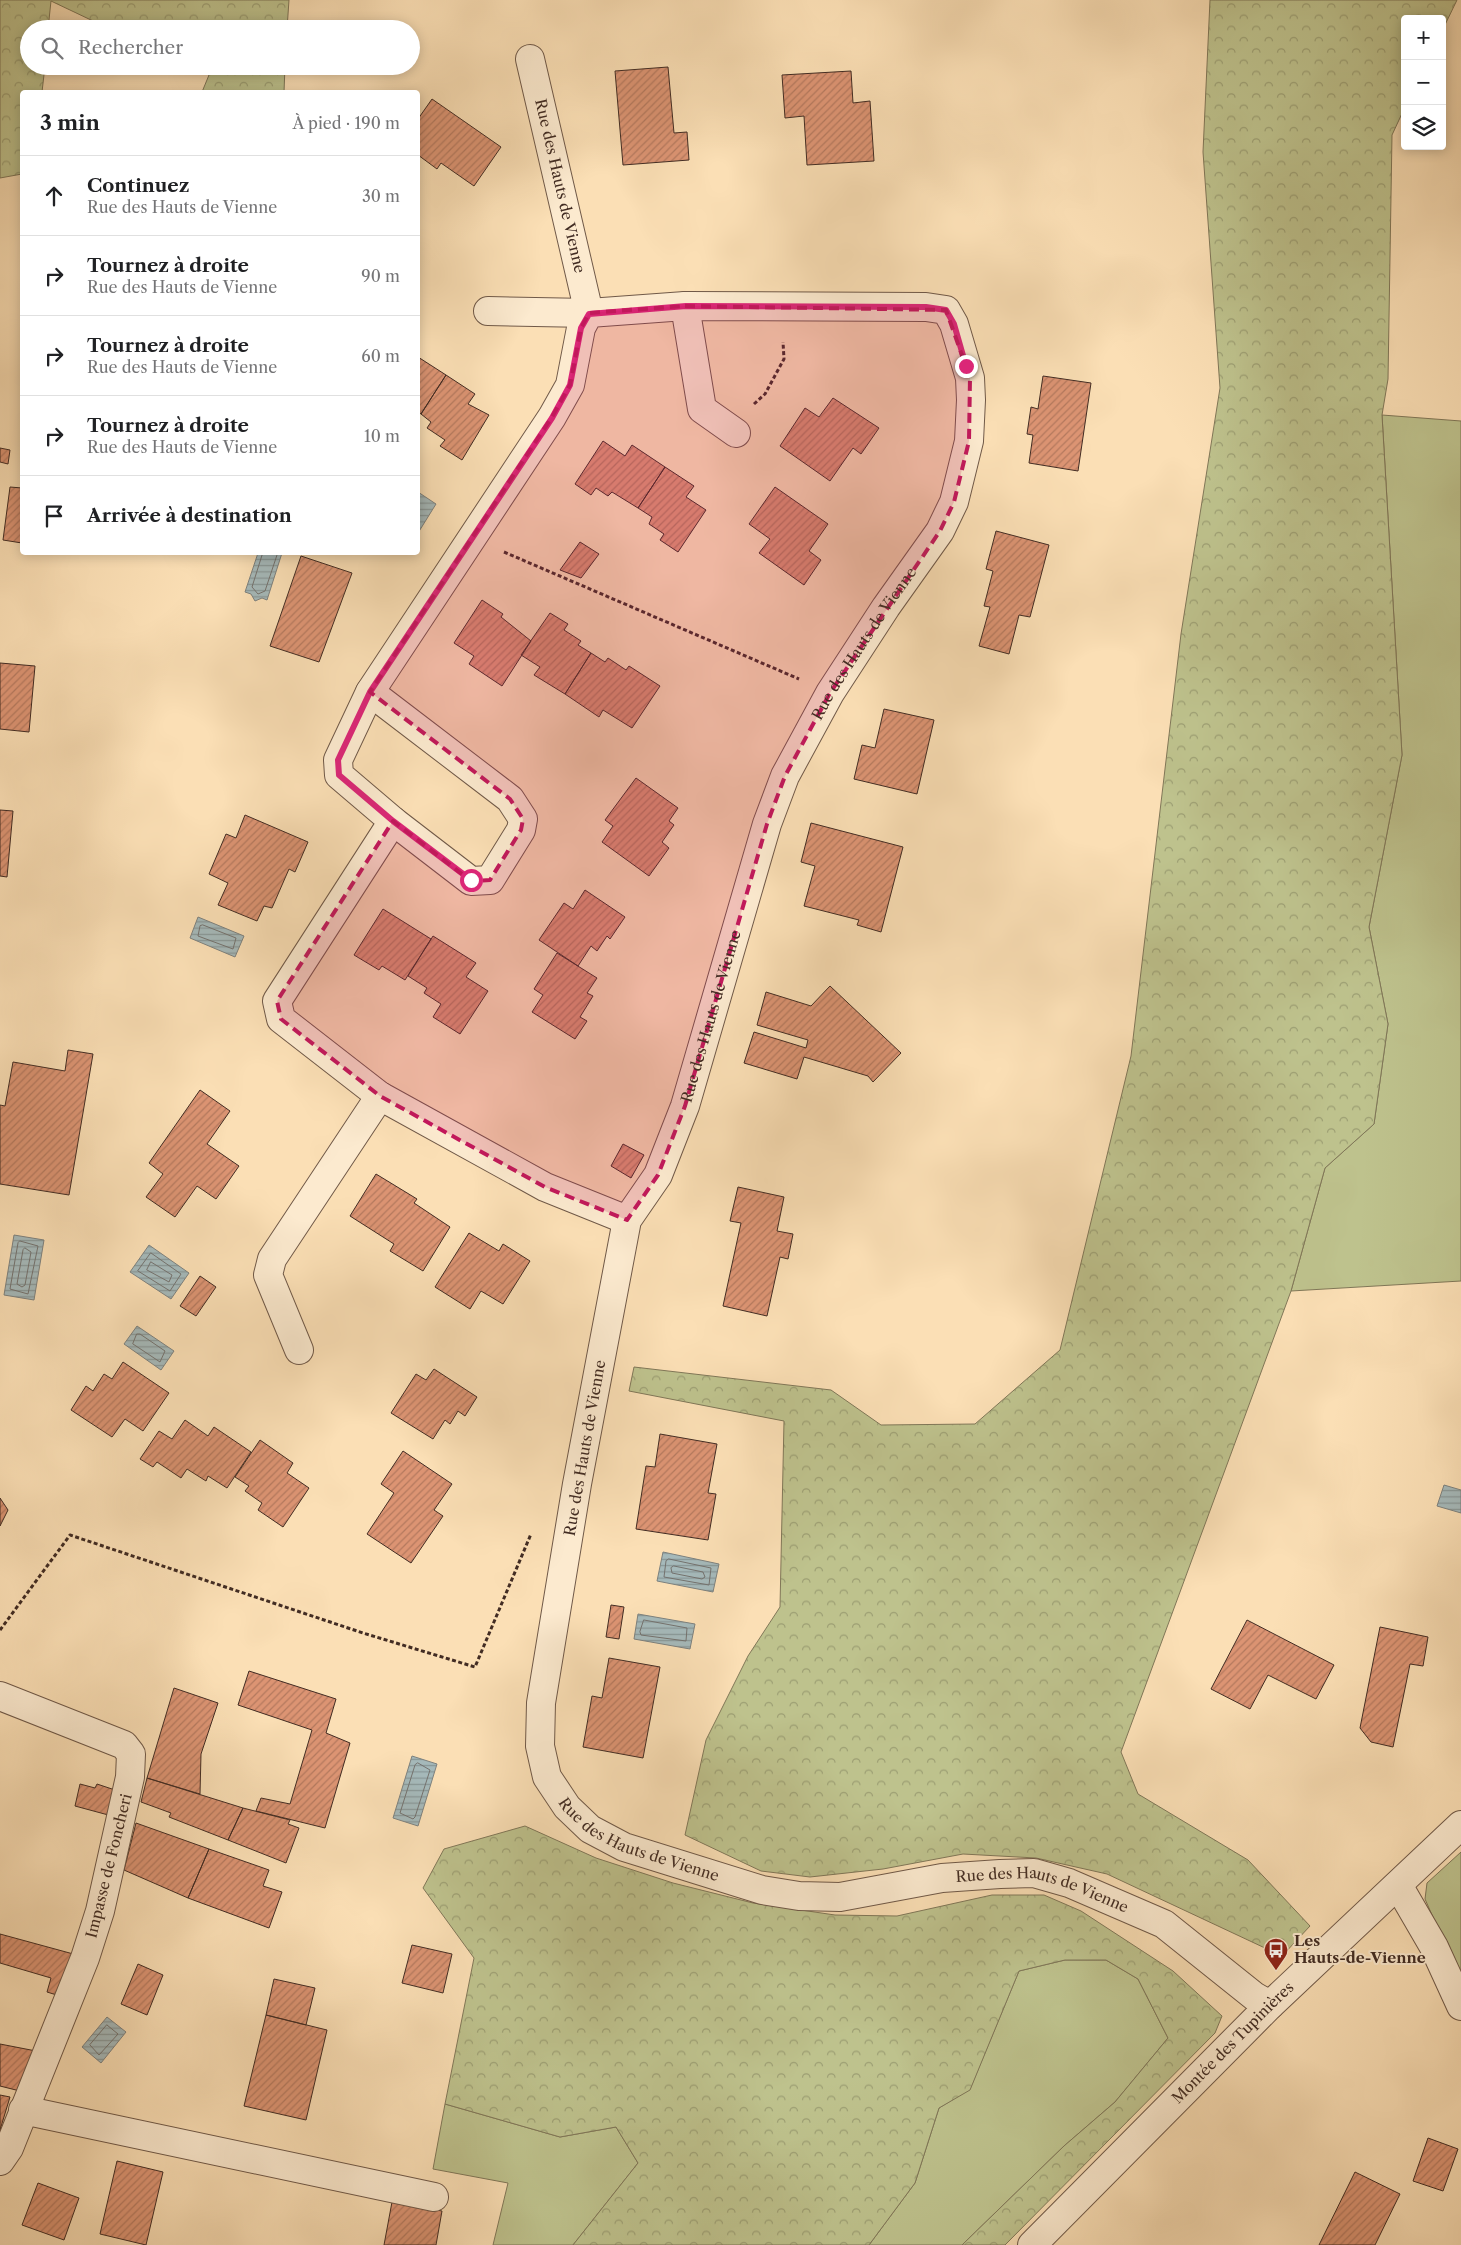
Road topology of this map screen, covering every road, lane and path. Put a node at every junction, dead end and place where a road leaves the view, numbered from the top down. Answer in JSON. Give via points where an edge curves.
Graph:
{"nodes":[{"id":1,"x":530,"y":59,"type":"dead end"},
{"id":2,"x":686,"y":306,"type":"junction"},
{"id":3,"x":781,"y":307,"type":"junction"},
{"id":4,"x":488,"y":311,"type":"dead end"},
{"id":5,"x":589,"y":314,"type":"junction"},
{"id":6,"x":732,"y":430,"type":"joint"},
{"id":7,"x":475,"y":536,"type":"junction"},
{"id":8,"x":370,"y":692,"type":"junction"},
{"id":9,"x":830,"y":693,"type":"junction"},
{"id":10,"x":393,"y":821,"type":"junction"},
{"id":11,"x":380,"y":1096,"type":"junction"},
{"id":12,"x":627,"y":1220,"type":"junction"},
{"id":13,"x":299,"y":1350,"type":"dead end"},
{"id":14,"x":534,"y":1527,"type":"dead end"},
{"id":15,"x":0,"y":1630,"type":"edge"},
{"id":16,"x":0,"y":1696,"type":"edge"},
{"id":17,"x":1461,"y":1825,"type":"edge"},
{"id":18,"x":1398,"y":1885,"type":"junction"},
{"id":19,"x":1270,"y":2005,"type":"junction"},
{"id":20,"x":1461,"y":2006,"type":"edge"},
{"id":21,"x":23,"y":2110,"type":"junction"},
{"id":22,"x":0,"y":2161,"type":"edge"},
{"id":23,"x":434,"y":2197,"type":"dead end"},
{"id":24,"x":1032,"y":2245,"type":"edge"}],
"edges":[{"from":1,"to":5,"type":"street","name":"Rue des Hauts de Vienne"},
{"from":2,"to":3,"type":"street","name":"Rue des Hauts de Vienne"},
{"from":2,"to":5,"type":"street","name":"Rue des Hauts de Vienne"},
{"from":2,"to":6,"type":"street","via":[[702,409]]},
{"from":3,"to":6,"type":"path","via":[[784,359],[765,394]]},
{"from":3,"to":9,"type":"street","name":"Rue des Hauts de Vienne","via":[[926,307],[946,310],[954,324],[970,378],[969,441],[954,502],[940,531]]},
{"from":4,"to":5,"type":"street","name":"Rue des Hauts de Vienne"},
{"from":5,"to":7,"type":"street","via":[[581,328],[570,385]]},
{"from":7,"to":8,"type":"street"},
{"from":7,"to":9,"type":"path","via":[[513,558]]},
{"from":8,"to":10,"type":"street","via":[[338,760],[339,775]]},
{"from":8,"to":10,"type":"street","via":[[510,799],[523,819],[522,830],[490,880],[471,880]]},
{"from":9,"to":12,"type":"street","name":"Rue des Hauts de Vienne","via":[[785,776],[767,824],[686,1106],[658,1175]]},
{"from":10,"to":11,"type":"street","via":[[277,1001],[281,1019]]},
{"from":11,"to":12,"type":"street","via":[[545,1186]]},
{"from":11,"to":13,"type":"street","via":[[272,1259],[268,1275]]},
{"from":12,"to":19,"type":"street","name":"Rue des Hauts de Vienne","via":[[577,1484],[541,1703],[540,1746],[547,1777],[567,1807],[590,1829],[624,1847],[762,1890],[799,1896],[840,1897],[942,1878],[1034,1873],[1069,1883],[1164,1924],[1254,1996]]},
{"from":14,"to":15,"type":"path","via":[[475,1667],[70,1535]]},
{"from":16,"to":21,"type":"street","name":"Impasse de Foncheri","via":[[124,1746],[131,1754],[130,1777],[100,1911],[85,1958]]},
{"from":17,"to":18,"type":"street","name":"Montée des Tupinières"},
{"from":18,"to":19,"type":"street","name":"Montée des Tupinières"},
{"from":18,"to":20,"type":"street","via":[[1434,1947]]},
{"from":19,"to":24,"type":"street","name":"Montée des Tupinières"},
{"from":21,"to":22,"type":"street","name":"Impasse de Foncheri","via":[[9,2148]]},
{"from":21,"to":23,"type":"street"}]}
